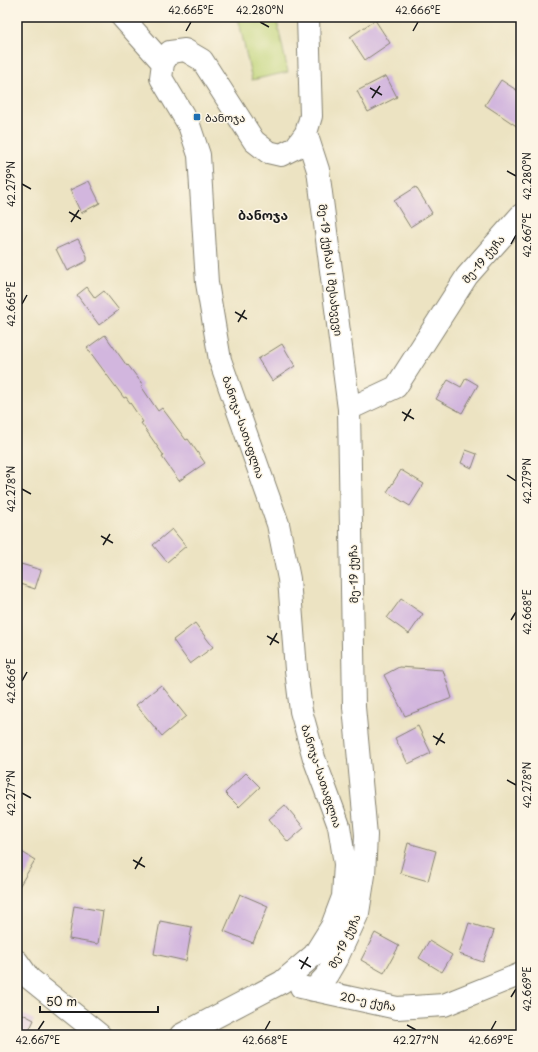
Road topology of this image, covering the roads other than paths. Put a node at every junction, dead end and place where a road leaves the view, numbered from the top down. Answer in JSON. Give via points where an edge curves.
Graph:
{"nodes":[{"id":1,"x":122,"y":17,"type":"edge"},
{"id":2,"x":308,"y":17,"type":"edge"},
{"id":3,"x":163,"y":63,"type":"junction"},
{"id":4,"x":306,"y":134,"type":"junction"},
{"id":5,"x":521,"y":215,"type":"edge"},
{"id":6,"x":349,"y":409,"type":"junction"},
{"id":7,"x":17,"y":961,"type":"edge"},
{"id":8,"x":521,"y":974,"type":"edge"},
{"id":9,"x":282,"y":982,"type":"junction"},
{"id":10,"x":313,"y":990,"type":"junction"},
{"id":11,"x":100,"y":1035,"type":"edge"},
{"id":12,"x":181,"y":1035,"type":"edge"}],
"edges":[{"from":1,"to":3,"type":"street"},
{"from":2,"to":4,"type":"street","via":[[311,116]]},
{"from":3,"to":4,"type":"street","via":[[170,52],[186,50],[202,60],[254,141],[268,152],[282,155],[295,148]]},
{"from":3,"to":9,"type":"street","name":"ბანოჯა-სათაფლია","via":[[161,78],[189,125],[199,155],[207,283],[220,360],[278,524],[289,579],[301,711],[314,758],[339,826],[345,864],[342,897],[332,926],[314,955]]},
{"from":4,"to":6,"type":"street","name":"მე-19 ქუჩას I შესახვევი","via":[[318,170]]},
{"from":5,"to":6,"type":"street","name":"მე-19 ქუჩა","via":[[467,276],[396,388]]},
{"from":6,"to":10,"type":"street","name":"მე-19 ქუჩა","via":[[354,707],[366,835],[364,875],[358,913],[327,975]]},
{"from":7,"to":11,"type":"street","via":[[29,978]]},
{"from":8,"to":10,"type":"street","name":"20-ე ქუჩა","via":[[444,1005],[397,1008]]},
{"from":9,"to":10,"type":"street","name":"20-ე ქუჩა"},
{"from":9,"to":12,"type":"street","name":"ბანოჯა-სათაფლია"}]}
